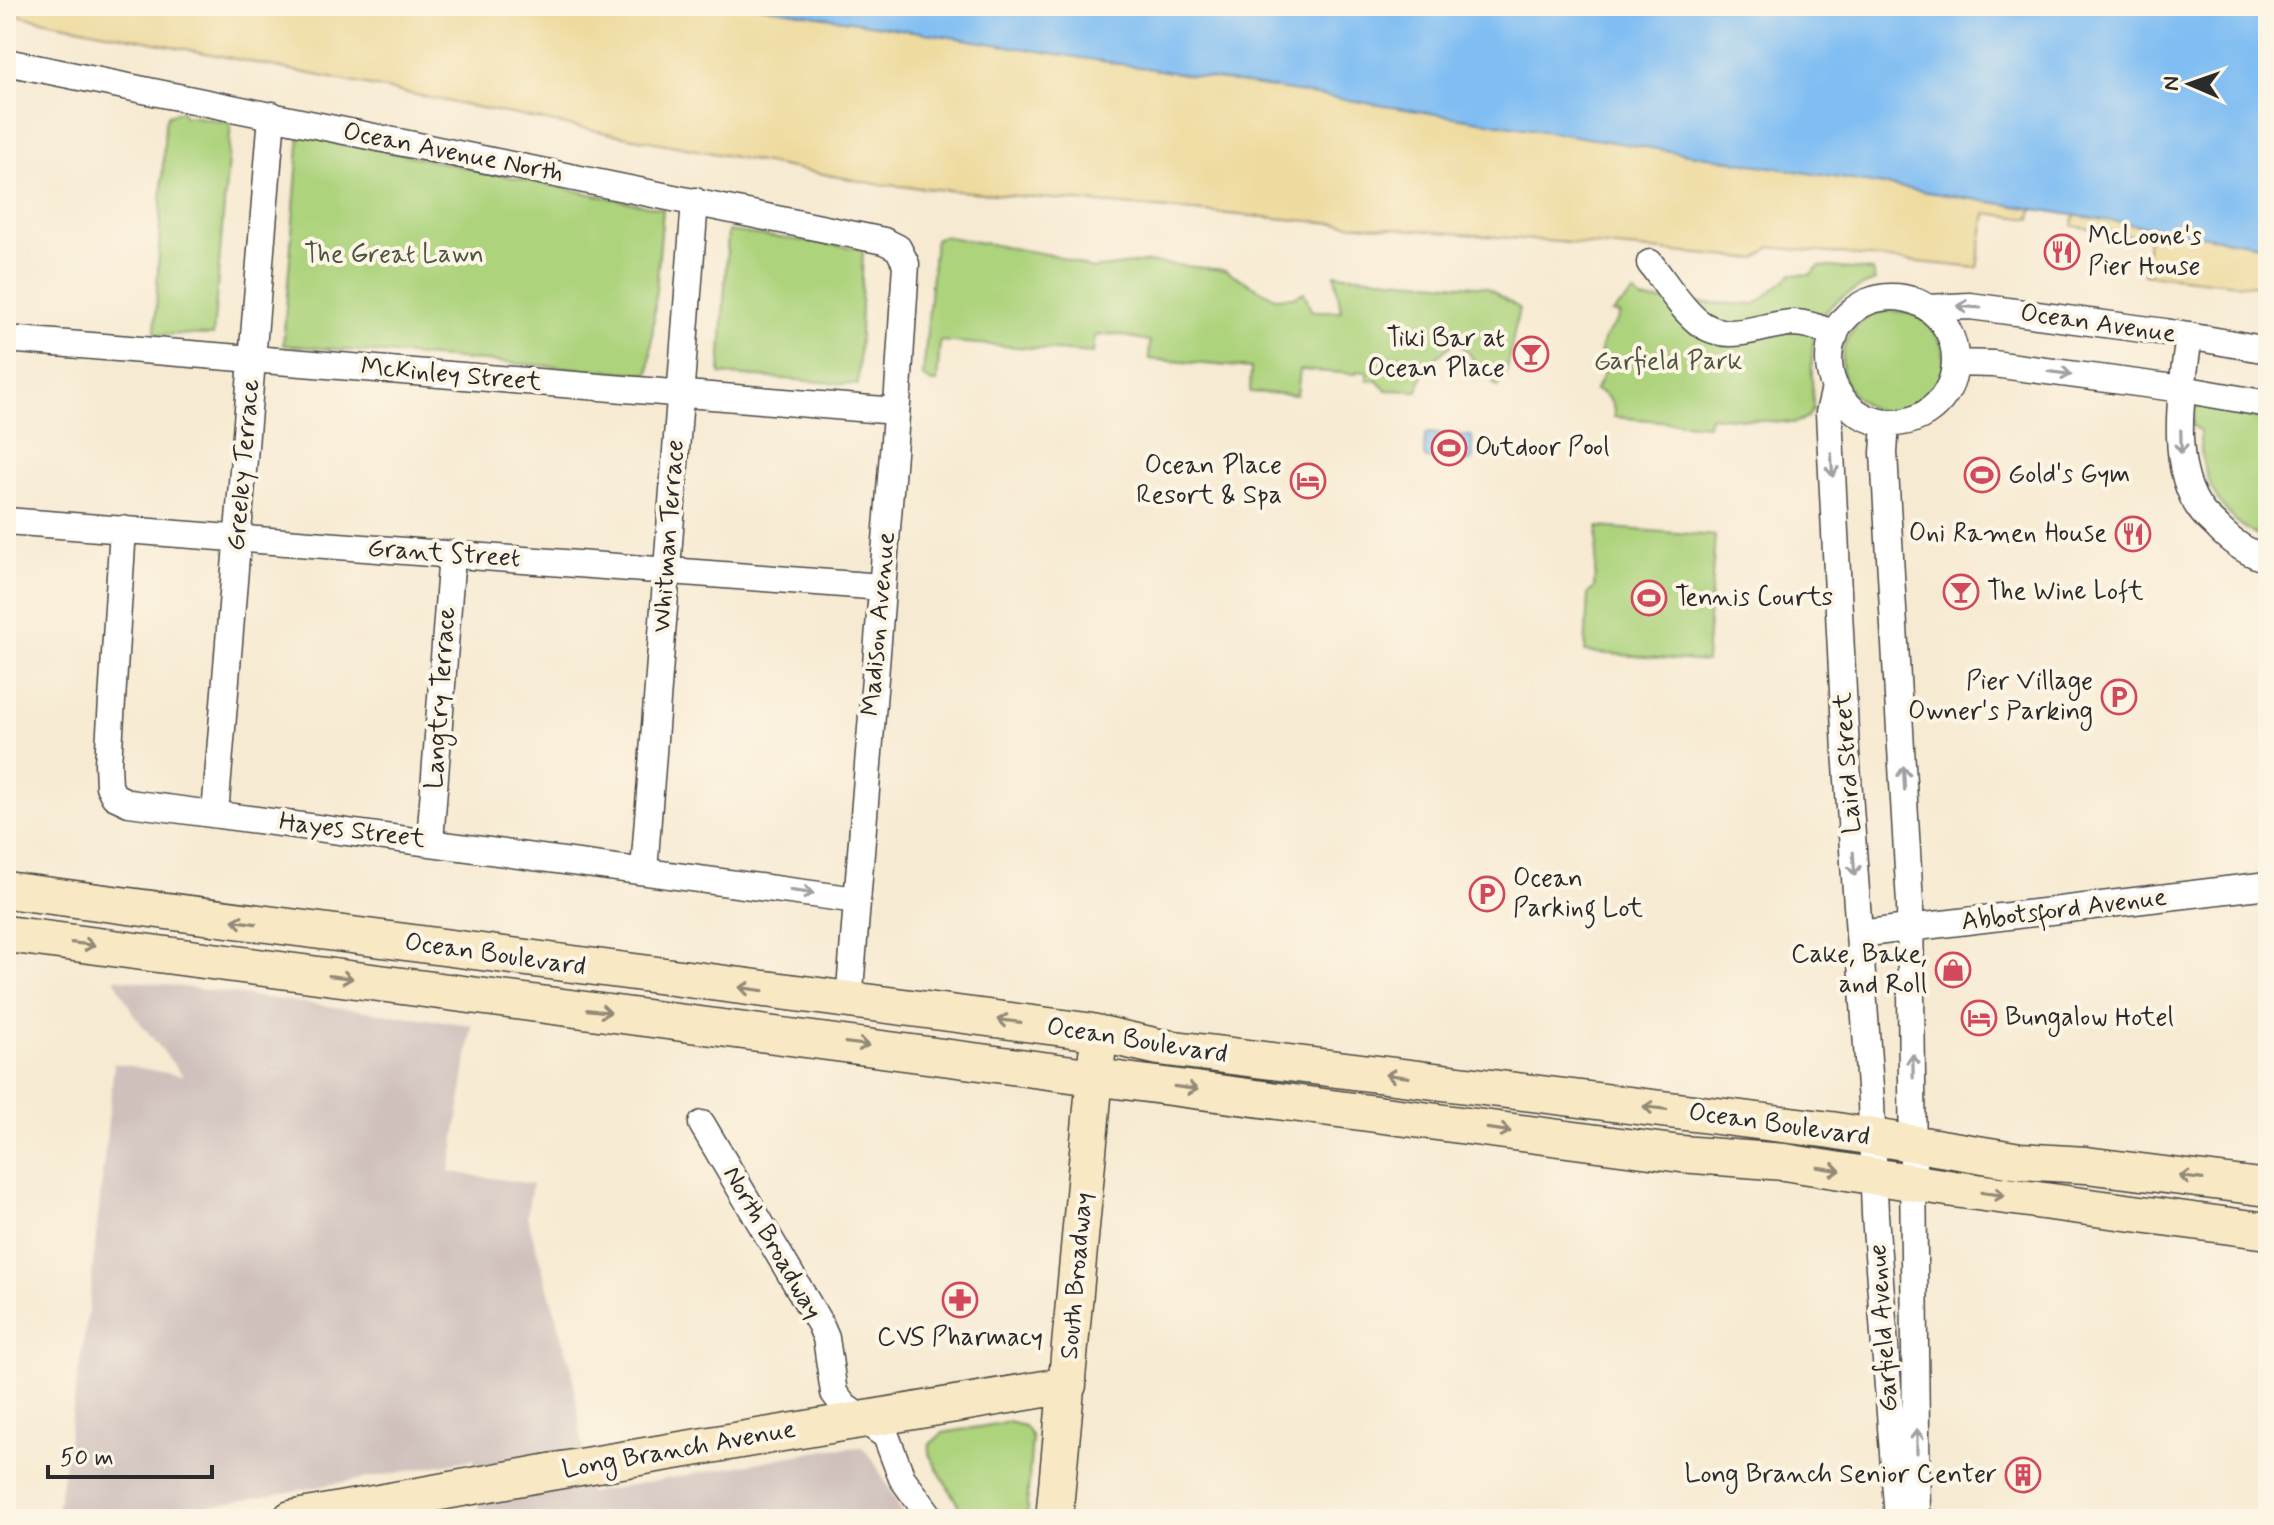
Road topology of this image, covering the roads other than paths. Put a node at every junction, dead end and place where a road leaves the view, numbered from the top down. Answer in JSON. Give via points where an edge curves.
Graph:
{"nodes":[{"id":1,"x":6,"y":62,"type":"edge"},
{"id":2,"x":272,"y":115,"type":"junction"},
{"id":3,"x":695,"y":201,"type":"junction"},
{"id":4,"x":898,"y":248,"type":"joint"},
{"id":5,"x":1650,"y":263,"type":"dead end"},
{"id":6,"x":1928,"y":308,"type":"junction"},
{"id":7,"x":1835,"y":335,"type":"junction"},
{"id":8,"x":2189,"y":336,"type":"junction"},
{"id":9,"x":6,"y":339,"type":"edge"},
{"id":10,"x":2268,"y":350,"type":"edge"},
{"id":11,"x":254,"y":359,"type":"junction"},
{"id":12,"x":1955,"y":363,"type":"junction"},
{"id":13,"x":1835,"y":388,"type":"junction"},
{"id":14,"x":2182,"y":389,"type":"junction"},
{"id":15,"x":679,"y":393,"type":"junction"},
{"id":16,"x":2268,"y":404,"type":"edge"},
{"id":17,"x":896,"y":411,"type":"junction"},
{"id":18,"x":1886,"y":423,"type":"junction"},
{"id":19,"x":6,"y":521,"type":"edge"},
{"id":20,"x":123,"y":529,"type":"junction"},
{"id":21,"x":238,"y":538,"type":"junction"},
{"id":22,"x":452,"y":554,"type":"junction"},
{"id":23,"x":2268,"y":559,"type":"edge"},
{"id":24,"x":666,"y":570,"type":"junction"},
{"id":25,"x":882,"y":587,"type":"junction"},
{"id":26,"x":215,"y":814,"type":"junction"},
{"id":27,"x":430,"y":841,"type":"junction"},
{"id":28,"x":644,"y":871,"type":"junction"},
{"id":29,"x":2268,"y":885,"type":"edge"},
{"id":30,"x":6,"y":890,"type":"edge"},
{"id":31,"x":857,"y":900,"type":"junction"},
{"id":32,"x":1911,"y":928,"type":"junction"},
{"id":33,"x":6,"y":934,"type":"edge"},
{"id":34,"x":1859,"y":934,"type":"junction"},
{"id":35,"x":849,"y":1002,"type":"junction"},
{"id":36,"x":1099,"y":1033,"type":"junction"},
{"id":37,"x":1096,"y":1076,"type":"junction"},
{"id":38,"x":702,"y":1124,"type":"dead end"},
{"id":39,"x":1872,"y":1138,"type":"junction"},
{"id":40,"x":1914,"y":1144,"type":"junction"},
{"id":41,"x":1873,"y":1176,"type":"junction"},
{"id":42,"x":1915,"y":1183,"type":"junction"},
{"id":43,"x":2268,"y":1188,"type":"edge"},
{"id":44,"x":2268,"y":1231,"type":"edge"},
{"id":45,"x":1068,"y":1385,"type":"junction"},
{"id":46,"x":865,"y":1419,"type":"junction"},
{"id":47,"x":291,"y":1519,"type":"edge"},
{"id":48,"x":932,"y":1519,"type":"edge"},
{"id":49,"x":1054,"y":1519,"type":"edge"},
{"id":50,"x":1898,"y":1519,"type":"edge"},
{"id":51,"x":1917,"y":1519,"type":"edge"}],
"edges":[{"from":1,"to":2,"type":"street","name":"Ocean Avenue North"},
{"from":2,"to":3,"type":"street","name":"Ocean Avenue North"},
{"from":2,"to":11,"type":"street","name":"Greeley Terrace"},
{"from":3,"to":4,"type":"street","name":"Ocean Avenue North"},
{"from":3,"to":15,"type":"street","name":"Whitman Terrace"},
{"from":4,"to":17,"type":"street","name":"Madison Avenue","via":[[906,264]]},
{"from":5,"to":7,"type":"street","via":[[1690,314],[1715,331],[1742,333],[1794,323]]},
{"from":6,"to":7,"type":"street","name":"Ocean Avenue","via":[[1897,297],[1881,298],[1851,312]]},
{"from":8,"to":6,"type":"street","name":"Ocean Avenue","one_way":true,"via":[[1970,306]]},
{"from":6,"to":12,"type":"street","via":[[1943,323]]},
{"from":7,"to":13,"type":"street","via":[[1829,355]]},
{"from":8,"to":10,"type":"street","name":"Ocean Avenue"},
{"from":8,"to":14,"type":"street"},
{"from":9,"to":11,"type":"street","name":"McKinley Street"},
{"from":11,"to":15,"type":"street","name":"McKinley Street"},
{"from":11,"to":21,"type":"street","name":"Greeley Terrace"},
{"from":12,"to":14,"type":"street","name":"Ocean Avenue","one_way":true},
{"from":12,"to":18,"type":"street","via":[[1941,400],[1925,414]]},
{"from":13,"to":18,"type":"street","via":[[1856,412]]},
{"from":13,"to":34,"type":"street","name":"Laird Street","one_way":true,"via":[[1829,413]]},
{"from":14,"to":16,"type":"street","name":"Ocean Avenue"},
{"from":14,"to":23,"type":"street","one_way":true,"via":[[2181,458],[2201,511],[2241,548]]},
{"from":15,"to":17,"type":"street","name":"McKinley Street"},
{"from":15,"to":24,"type":"street","name":"Whitman Terrace"},
{"from":17,"to":25,"type":"street","name":"Madison Avenue"},
{"from":32,"to":18,"type":"street","name":"Laird Street","one_way":true},
{"from":19,"to":20,"type":"street","name":"Grant Street"},
{"from":20,"to":21,"type":"street","name":"Grant Street"},
{"from":20,"to":26,"type":"street","name":"Hayes Street","via":[[109,786],[114,796],[129,803]]},
{"from":21,"to":22,"type":"street","name":"Grant Street"},
{"from":21,"to":26,"type":"street","name":"Greeley Terrace"},
{"from":22,"to":24,"type":"street","name":"Grant Street"},
{"from":22,"to":27,"type":"street","name":"Langtry Terrace"},
{"from":24,"to":25,"type":"street","name":"Grant Street"},
{"from":24,"to":28,"type":"street","name":"Whitman Terrace"},
{"from":25,"to":31,"type":"street","name":"Madison Avenue"},
{"from":26,"to":27,"type":"street","name":"Hayes Street"},
{"from":27,"to":28,"type":"street","name":"Hayes Street"},
{"from":28,"to":31,"type":"street","name":"Hayes Street","one_way":true},
{"from":29,"to":32,"type":"street","name":"Abbotsford Avenue"},
{"from":35,"to":30,"type":"main road","name":"Ocean Boulevard","one_way":true},
{"from":31,"to":35,"type":"street","name":"Madison Avenue"},
{"from":32,"to":34,"type":"street","name":"Abbotsford Avenue"},
{"from":40,"to":32,"type":"street","name":"Laird Street","one_way":true},
{"from":33,"to":37,"type":"main road","name":"Ocean Boulevard","one_way":true},
{"from":34,"to":39,"type":"street","name":"Laird Street"},
{"from":36,"to":35,"type":"main road","name":"Ocean Boulevard","one_way":true},
{"from":36,"to":37,"type":"main road","name":"South Broadway"},
{"from":39,"to":36,"type":"main road","name":"Ocean Boulevard","one_way":true,"via":[[1159,1047]]},
{"from":37,"to":41,"type":"main road","name":"Ocean Boulevard","one_way":true},
{"from":37,"to":45,"type":"main road","name":"South Broadway"},
{"from":38,"to":46,"type":"street","name":"North Broadway","via":[[820,1324],[834,1393]]},
{"from":39,"to":40,"type":"main road","name":"Ocean Boulevard"},
{"from":39,"to":41,"type":"street","name":"Garfield Avenue"},
{"from":40,"to":42,"type":"street","name":"Garfield Avenue"},
{"from":43,"to":40,"type":"main road","name":"Ocean Boulevard","one_way":true},
{"from":41,"to":42,"type":"main road","name":"Ocean Boulevard"},
{"from":41,"to":50,"type":"street","name":"Garfield Avenue"},
{"from":42,"to":44,"type":"main road","name":"Ocean Boulevard","one_way":true},
{"from":51,"to":42,"type":"street","name":"Garfield Avenue","one_way":true},
{"from":45,"to":46,"type":"main road","name":"Long Branch Avenue"},
{"from":45,"to":49,"type":"main road","name":"South Broadway"},
{"from":46,"to":47,"type":"main road","name":"Long Branch Avenue"},
{"from":46,"to":48,"type":"street","name":"North Broadway","via":[[886,1436],[902,1478]]}]}
